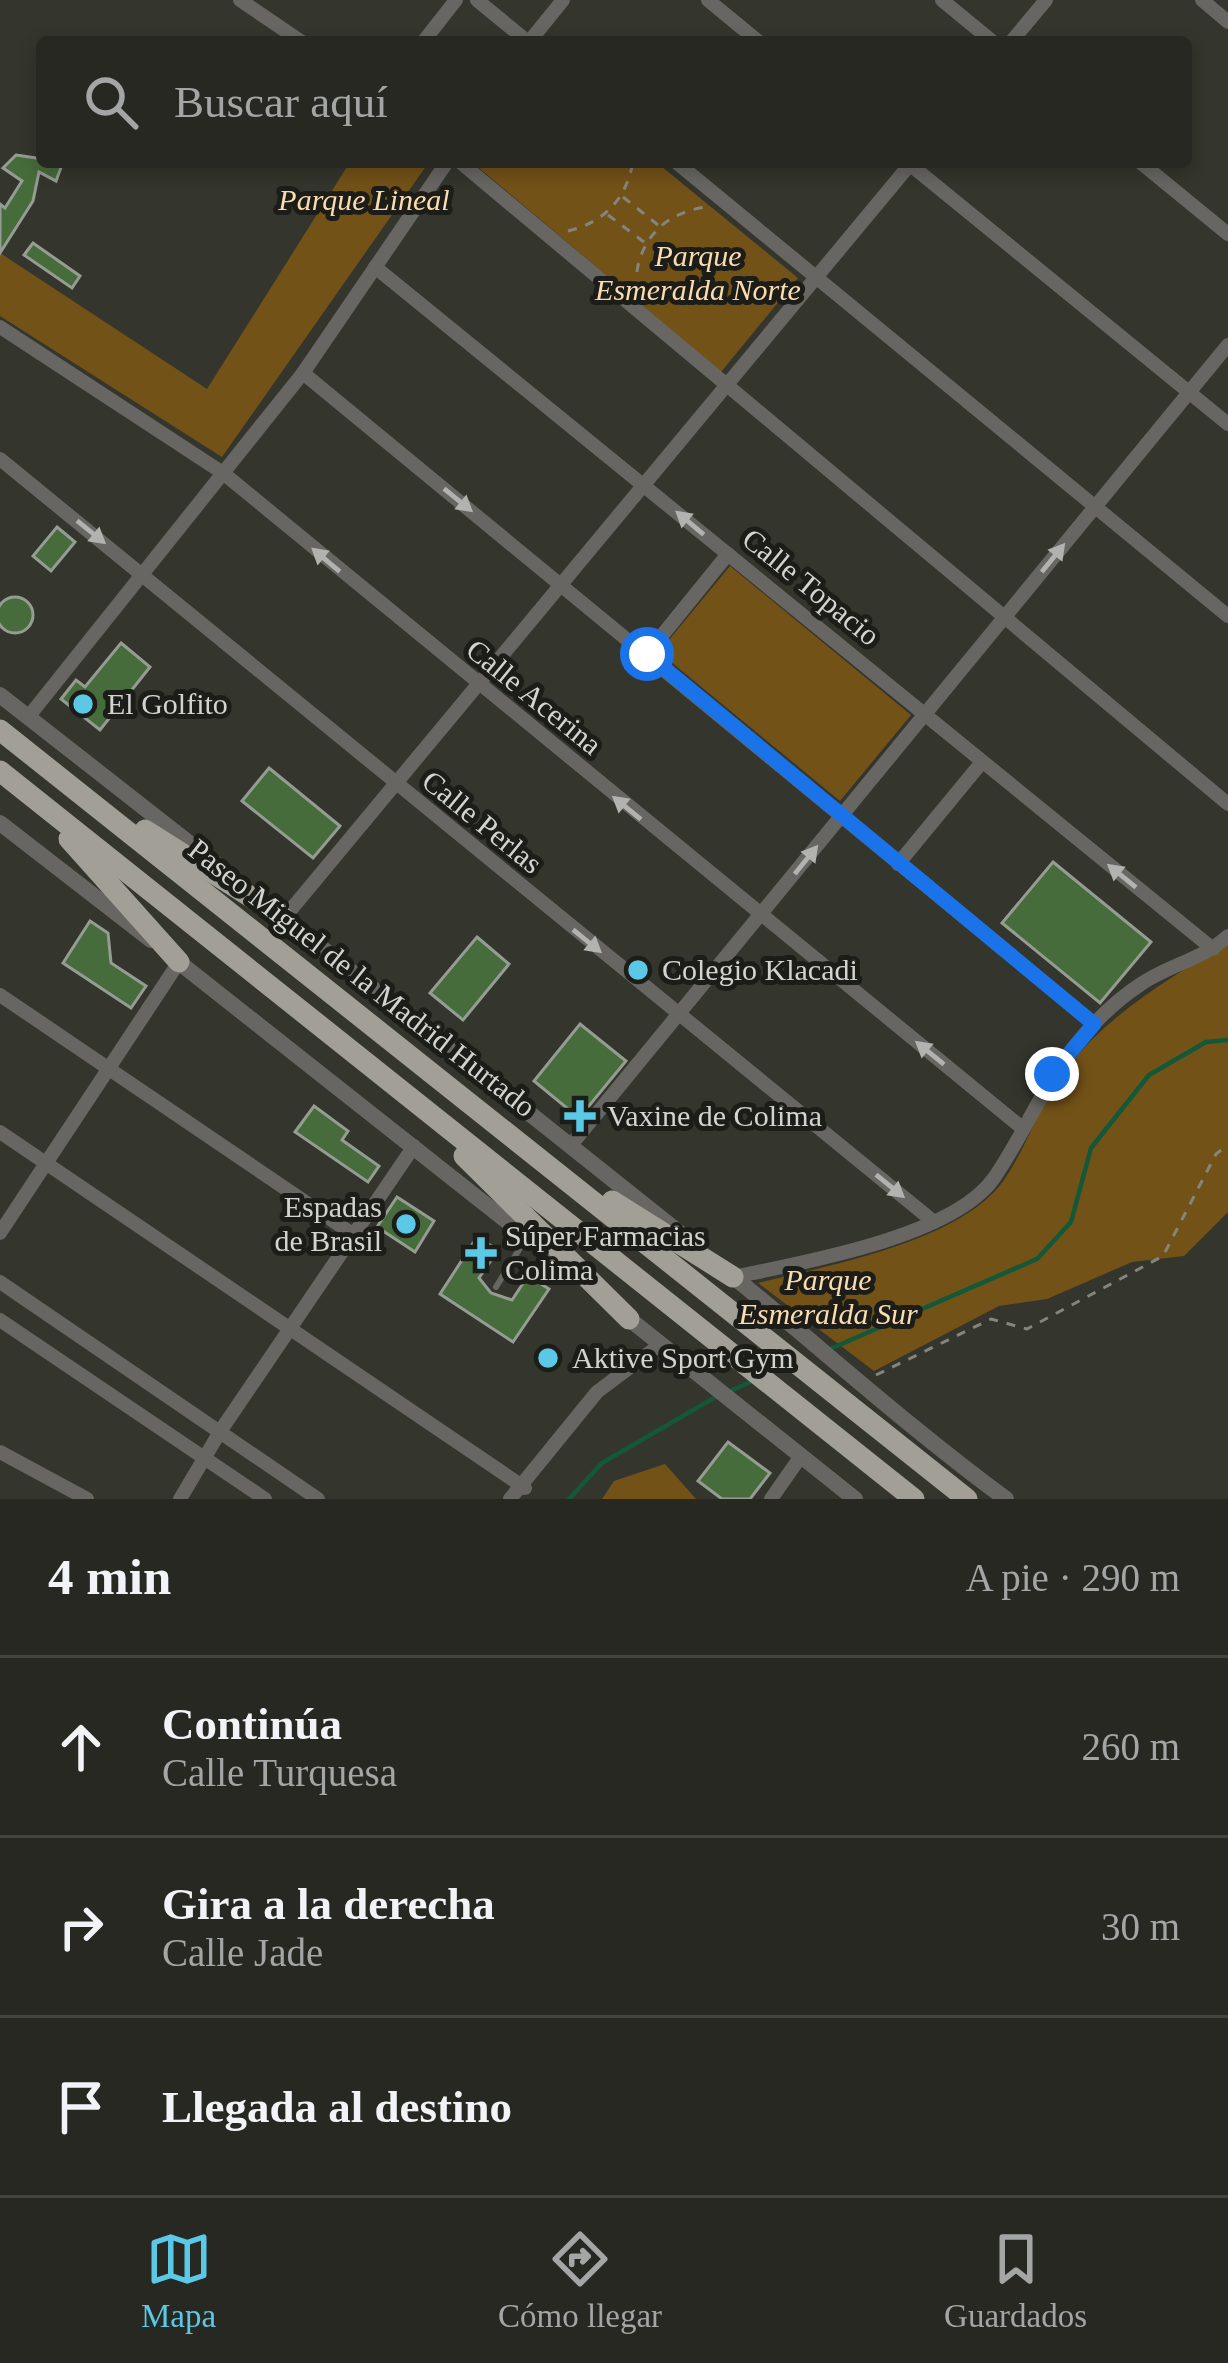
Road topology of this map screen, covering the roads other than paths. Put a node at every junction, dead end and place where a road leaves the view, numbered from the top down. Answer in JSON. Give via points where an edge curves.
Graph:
{"nodes":[{"id":1,"x":240,"y":0,"type":"edge"},
{"id":2,"x":456,"y":0,"type":"edge"},
{"id":3,"x":477,"y":0,"type":"edge"},
{"id":4,"x":563,"y":0,"type":"edge"},
{"id":5,"x":708,"y":0,"type":"edge"},
{"id":6,"x":942,"y":0,"type":"edge"},
{"id":7,"x":1046,"y":0,"type":"edge"},
{"id":8,"x":1202,"y":0,"type":"edge"},
{"id":9,"x":1228,"y":22,"type":"edge"},
{"id":10,"x":293,"y":36,"type":"edge"},
{"id":11,"x":428,"y":36,"type":"edge"},
{"id":12,"x":521,"y":36,"type":"edge"},
{"id":13,"x":533,"y":36,"type":"edge"},
{"id":14,"x":752,"y":36,"type":"edge"},
{"id":15,"x":986,"y":36,"type":"edge"},
{"id":16,"x":1016,"y":36,"type":"edge"},
{"id":17,"x":443,"y":168,"type":"edge"},
{"id":18,"x":467,"y":168,"type":"edge"},
{"id":19,"x":684,"y":168,"type":"edge"},
{"id":20,"x":905,"y":168,"type":"edge"},
{"id":21,"x":915,"y":168,"type":"edge"},
{"id":22,"x":1147,"y":168,"type":"edge"},
{"id":23,"x":1228,"y":234,"type":"edge"},
{"id":24,"x":375,"y":268,"type":"junction"},
{"id":25,"x":817,"y":276,"type":"junction"},
{"id":26,"x":0,"y":327,"type":"edge"},
{"id":27,"x":1228,"y":345,"type":"edge"},
{"id":28,"x":303,"y":373,"type":"junction"},
{"id":29,"x":725,"y":386,"type":"junction"},
{"id":30,"x":1190,"y":392,"type":"junction"},
{"id":31,"x":1228,"y":424,"type":"edge"},
{"id":32,"x":0,"y":459,"type":"edge"},
{"id":33,"x":223,"y":473,"type":"junction"},
{"id":34,"x":644,"y":484,"type":"junction"},
{"id":35,"x":1096,"y":506,"type":"junction"},
{"id":36,"x":728,"y":554,"type":"junction"},
{"id":37,"x":142,"y":574,"type":"junction"},
{"id":38,"x":561,"y":584,"type":"junction"},
{"id":39,"x":1228,"y":616,"type":"edge"},
{"id":40,"x":1004,"y":617,"type":"junction"},
{"id":41,"x":647,"y":654,"type":"junction"},
{"id":42,"x":476,"y":686,"type":"junction"},
{"id":43,"x":0,"y":694,"type":"edge"},
{"id":44,"x":925,"y":715,"type":"junction"},
{"id":45,"x":29,"y":716,"type":"junction"},
{"id":46,"x":0,"y":730,"type":"edge"},
{"id":47,"x":982,"y":762,"type":"junction"},
{"id":48,"x":49,"y":769,"type":"junction"},
{"id":49,"x":0,"y":771,"type":"edge"},
{"id":50,"x":394,"y":785,"type":"junction"},
{"id":51,"x":29,"y":794,"type":"junction"},
{"id":52,"x":1228,"y":804,"type":"edge"},
{"id":53,"x":841,"y":817,"type":"junction"},
{"id":54,"x":0,"y":823,"type":"edge"},
{"id":55,"x":898,"y":864,"type":"junction"},
{"id":56,"x":760,"y":916,"type":"junction"},
{"id":57,"x":284,"y":918,"type":"junction"},
{"id":58,"x":1228,"y":936,"type":"edge"},
{"id":59,"x":1213,"y":949,"type":"junction"},
{"id":60,"x":179,"y":962,"type":"junction"},
{"id":61,"x":0,"y":995,"type":"edge"},
{"id":62,"x":678,"y":1015,"type":"junction"},
{"id":63,"x":1094,"y":1024,"type":"junction"},
{"id":64,"x":107,"y":1071,"type":"junction"},
{"id":65,"x":392,"y":1083,"type":"junction"},
{"id":66,"x":1021,"y":1127,"type":"junction"},
{"id":67,"x":0,"y":1132,"type":"edge"},
{"id":68,"x":572,"y":1145,"type":"junction"},
{"id":69,"x":414,"y":1146,"type":"junction"},
{"id":70,"x":547,"y":1162,"type":"junction"},
{"id":71,"x":46,"y":1163,"type":"junction"},
{"id":72,"x":934,"y":1222,"type":"junction"},
{"id":73,"x":0,"y":1233,"type":"edge"},
{"id":74,"x":354,"y":1235,"type":"junction"},
{"id":75,"x":527,"y":1237,"type":"junction"},
{"id":76,"x":733,"y":1277,"type":"junction"},
{"id":77,"x":0,"y":1282,"type":"edge"},
{"id":78,"x":496,"y":1287,"type":"dead end"},
{"id":79,"x":628,"y":1318,"type":"junction"},
{"id":80,"x":0,"y":1320,"type":"edge"},
{"id":81,"x":289,"y":1330,"type":"junction"},
{"id":82,"x":661,"y":1344,"type":"junction"},
{"id":83,"x":220,"y":1430,"type":"junction"},
{"id":84,"x":0,"y":1452,"type":"edge"},
{"id":85,"x":204,"y":1456,"type":"junction"},
{"id":86,"x":801,"y":1456,"type":"junction"},
{"id":87,"x":524,"y":1488,"type":"junction"},
{"id":88,"x":87,"y":1499,"type":"edge"},
{"id":89,"x":180,"y":1499,"type":"edge"},
{"id":90,"x":265,"y":1499,"type":"edge"},
{"id":91,"x":318,"y":1499,"type":"edge"},
{"id":92,"x":510,"y":1499,"type":"edge"},
{"id":93,"x":771,"y":1499,"type":"edge"},
{"id":94,"x":855,"y":1499,"type":"edge"},
{"id":95,"x":914,"y":1499,"type":"edge"},
{"id":96,"x":967,"y":1499,"type":"edge"},
{"id":97,"x":1006,"y":1499,"type":"edge"}],
"edges":[{"from":1,"to":10,"type":"street"},
{"from":2,"to":11,"type":"street"},
{"from":3,"to":12,"type":"street"},
{"from":4,"to":13,"type":"street"},
{"from":5,"to":14,"type":"street"},
{"from":6,"to":15,"type":"street"},
{"from":7,"to":16,"type":"street"},
{"from":8,"to":9,"type":"street"},
{"from":17,"to":24,"type":"street"},
{"from":18,"to":29,"type":"street"},
{"from":19,"to":25,"type":"street"},
{"from":20,"to":25,"type":"street"},
{"from":21,"to":30,"type":"street"},
{"from":22,"to":23,"type":"street"},
{"from":24,"to":28,"type":"street"},
{"from":24,"to":34,"type":"street","name":"Calle Topacio"},
{"from":25,"to":29,"type":"street"},
{"from":25,"to":35,"type":"street"},
{"from":26,"to":33,"type":"street","name":"Calle Acerina"},
{"from":27,"to":30,"type":"street"},
{"from":28,"to":33,"type":"street"},
{"from":28,"to":38,"type":"street","one_way":true},
{"from":29,"to":34,"type":"street"},
{"from":29,"to":40,"type":"street"},
{"from":30,"to":31,"type":"street"},
{"from":30,"to":35,"type":"street"},
{"from":32,"to":37,"type":"street","name":"Calle Perlas","one_way":true},
{"from":33,"to":37,"type":"street"},
{"from":42,"to":33,"type":"street","name":"Calle Acerina","one_way":true},
{"from":36,"to":34,"type":"street","name":"Calle Topacio","one_way":true},
{"from":34,"to":38,"type":"street"},
{"from":35,"to":39,"type":"street"},
{"from":40,"to":35,"type":"street","one_way":true},
{"from":36,"to":41,"type":"street"},
{"from":36,"to":44,"type":"street","name":"Calle Topacio"},
{"from":37,"to":45,"type":"street"},
{"from":37,"to":50,"type":"street","name":"Calle Perlas"},
{"from":38,"to":41,"type":"street"},
{"from":38,"to":42,"type":"street"},
{"from":40,"to":44,"type":"street"},
{"from":40,"to":52,"type":"street"},
{"from":41,"to":53,"type":"street"},
{"from":42,"to":50,"type":"street"},
{"from":56,"to":42,"type":"street","name":"Calle Acerina","one_way":true},
{"from":43,"to":45,"type":"street"},
{"from":44,"to":47,"type":"street","name":"Calle Topacio"},
{"from":44,"to":53,"type":"street"},
{"from":45,"to":57,"type":"street"},
{"from":46,"to":48,"type":"highway","name":"Paseo Miguel de la Madrid Hurtado"},
{"from":47,"to":55,"type":"street"},
{"from":59,"to":47,"type":"street","name":"Calle Topacio","one_way":true},
{"from":48,"to":57,"type":"highway"},
{"from":48,"to":70,"type":"highway","name":"Paseo Miguel de la Madrid Hurtado"},
{"from":49,"to":51,"type":"highway","name":"Paseo Miguel de la Madrid Hurtado"},
{"from":50,"to":57,"type":"street"},
{"from":50,"to":62,"type":"street","name":"Calle Perlas","one_way":true},
{"from":51,"to":60,"type":"highway"},
{"from":51,"to":65,"type":"highway","name":"Paseo Miguel de la Madrid Hurtado"},
{"from":53,"to":55,"type":"street"},
{"from":56,"to":53,"type":"street","one_way":true},
{"from":54,"to":60,"type":"street"},
{"from":55,"to":63,"type":"street"},
{"from":56,"to":62,"type":"street"},
{"from":66,"to":56,"type":"street","name":"Calle Acerina","one_way":true},
{"from":57,"to":68,"type":"street"},
{"from":58,"to":59,"type":"street"},
{"from":59,"to":63,"type":"street","via":[[1141,984]]},
{"from":60,"to":64,"type":"street"},
{"from":60,"to":69,"type":"street"},
{"from":61,"to":64,"type":"street"},
{"from":62,"to":68,"type":"street"},
{"from":62,"to":72,"type":"street","name":"Calle Perlas","one_way":true},
{"from":63,"to":66,"type":"street"},
{"from":64,"to":71,"type":"street"},
{"from":64,"to":74,"type":"street"},
{"from":65,"to":79,"type":"highway"},
{"from":65,"to":95,"type":"highway","name":"Paseo Miguel de la Madrid Hurtado"},
{"from":66,"to":72,"type":"street","via":[[992,1182]]},
{"from":67,"to":71,"type":"street"},
{"from":68,"to":76,"type":"street"},
{"from":69,"to":74,"type":"street"},
{"from":69,"to":75,"type":"street"},
{"from":70,"to":76,"type":"highway"},
{"from":70,"to":96,"type":"highway","name":"Paseo Miguel de la Madrid Hurtado"},
{"from":71,"to":73,"type":"street"},
{"from":71,"to":81,"type":"street"},
{"from":72,"to":76,"type":"street","via":[[859,1250]]},
{"from":74,"to":81,"type":"street"},
{"from":75,"to":78,"type":"lane"},
{"from":75,"to":79,"type":"street"},
{"from":76,"to":97,"type":"street","via":[[864,1381],[910,1429]]},
{"from":77,"to":83,"type":"street"},
{"from":79,"to":82,"type":"street"},
{"from":80,"to":85,"type":"street"},
{"from":81,"to":83,"type":"street"},
{"from":81,"to":87,"type":"street"},
{"from":82,"to":86,"type":"street"},
{"from":82,"to":87,"type":"street","via":[[596,1392]]},
{"from":83,"to":85,"type":"street"},
{"from":83,"to":91,"type":"street"},
{"from":84,"to":88,"type":"street"},
{"from":85,"to":89,"type":"street"},
{"from":85,"to":90,"type":"street"},
{"from":86,"to":93,"type":"street"},
{"from":86,"to":94,"type":"street"},
{"from":87,"to":92,"type":"street"}]}
